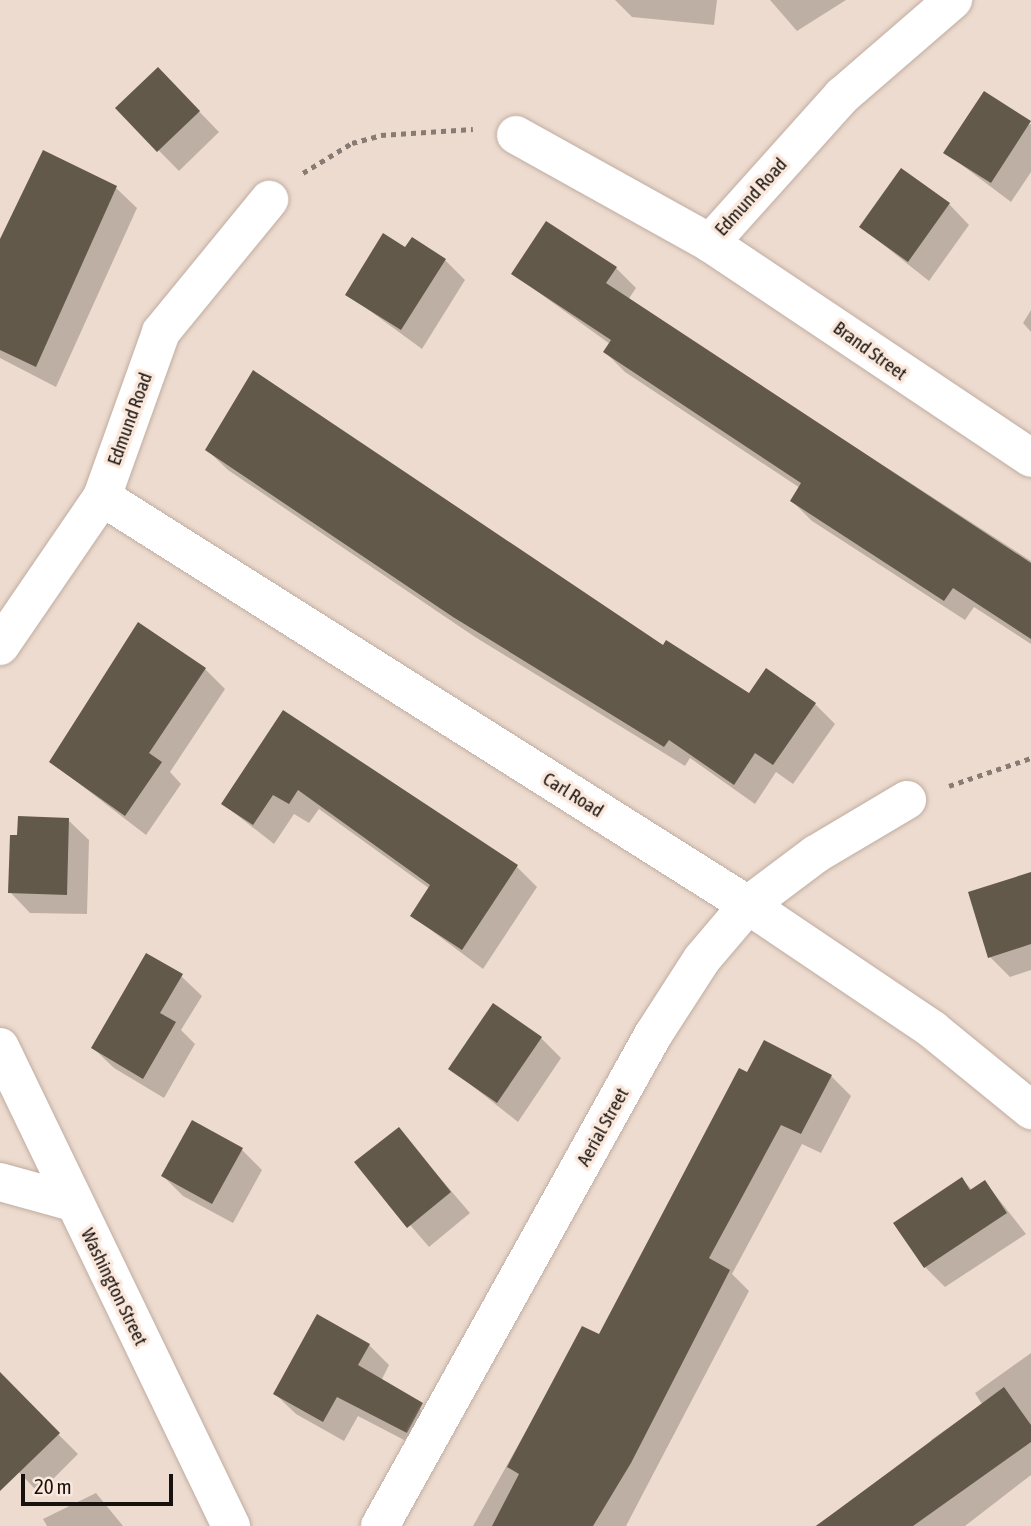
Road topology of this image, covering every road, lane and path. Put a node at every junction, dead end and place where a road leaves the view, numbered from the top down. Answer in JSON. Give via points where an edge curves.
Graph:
{"nodes":[{"id":1,"x":953,"y":0,"type":"edge"},
{"id":2,"x":516,"y":135,"type":"joint"},
{"id":3,"x":270,"y":200,"type":"joint"},
{"id":4,"x":710,"y":243,"type":"junction"},
{"id":5,"x":1031,"y":458,"type":"edge"},
{"id":6,"x":102,"y":497,"type":"junction"},
{"id":7,"x":0,"y":646,"type":"edge"},
{"id":8,"x":1031,"y":758,"type":"edge"},
{"id":9,"x":907,"y":800,"type":"joint"},
{"id":10,"x":748,"y":905,"type":"junction"},
{"id":11,"x":0,"y":1047,"type":"edge"},
{"id":12,"x":1031,"y":1110,"type":"edge"},
{"id":13,"x":0,"y":1182,"type":"edge"},
{"id":14,"x":72,"y":1202,"type":"junction"},
{"id":15,"x":231,"y":1526,"type":"edge"},
{"id":16,"x":380,"y":1526,"type":"edge"}],
"edges":[{"from":1,"to":4,"type":"street","name":"Edmund Road","via":[[842,96]]},
{"from":2,"to":3,"type":"path","via":[[451,128],[382,135],[321,160]]},
{"from":2,"to":4,"type":"street","name":"Edmund Road"},
{"from":3,"to":6,"type":"street","name":"Edmund Road","via":[[161,332]]},
{"from":4,"to":5,"type":"street","name":"Brand Street"},
{"from":6,"to":7,"type":"street","name":"Edmund Road"},
{"from":6,"to":10,"type":"street","name":"Carl Road"},
{"from":8,"to":9,"type":"path"},
{"from":9,"to":10,"type":"street","name":"Aerial Street","via":[[816,854]]},
{"from":10,"to":12,"type":"street","name":"Carl Road","via":[[933,1030]]},
{"from":10,"to":16,"type":"street","name":"Aerial Street","via":[[702,959],[653,1035]]},
{"from":11,"to":14,"type":"street","name":"Washington Street"},
{"from":13,"to":14,"type":"street"},
{"from":14,"to":15,"type":"street","name":"Washington Street"}]}
